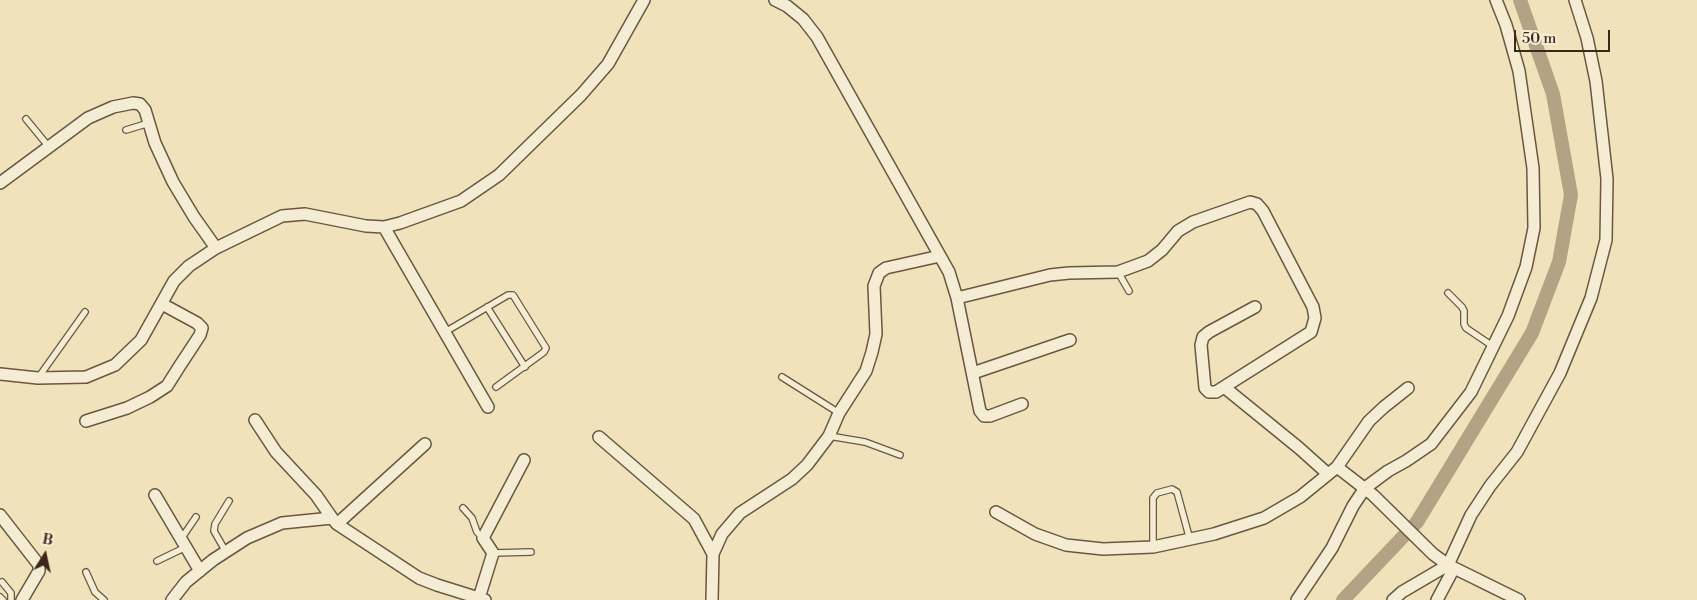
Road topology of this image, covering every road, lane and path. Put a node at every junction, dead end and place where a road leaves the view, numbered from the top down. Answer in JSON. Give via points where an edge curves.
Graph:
{"nodes":[{"id":1,"x":644,"y":0,"type":"edge"},
{"id":2,"x":775,"y":0,"type":"edge"},
{"id":3,"x":1496,"y":0,"type":"edge"},
{"id":4,"x":1574,"y":0,"type":"edge"},
{"id":5,"x":26,"y":119,"type":"dead end"},
{"id":6,"x":149,"y":123,"type":"junction"},
{"id":7,"x":126,"y":130,"type":"dead end"},
{"id":8,"x":49,"y":147,"type":"junction"},
{"id":9,"x":0,"y":183,"type":"edge"},
{"id":10,"x":384,"y":227,"type":"junction"},
{"id":11,"x":216,"y":248,"type":"junction"},
{"id":12,"x":940,"y":256,"type":"junction"},
{"id":13,"x":1118,"y":272,"type":"junction"},
{"id":14,"x":1129,"y":291,"type":"dead end"},
{"id":15,"x":1448,"y":293,"type":"dead end"},
{"id":16,"x":957,"y":298,"type":"junction"},
{"id":17,"x":162,"y":304,"type":"junction"},
{"id":18,"x":487,"y":307,"type":"junction"},
{"id":19,"x":1255,"y":307,"type":"dead end"},
{"id":20,"x":86,"y":312,"type":"dead end"},
{"id":21,"x":445,"y":332,"type":"junction"},
{"id":22,"x":1070,"y":340,"type":"dead end"},
{"id":23,"x":1494,"y":346,"type":"junction"},
{"id":24,"x":525,"y":366,"type":"junction"},
{"id":25,"x":973,"y":373,"type":"junction"},
{"id":26,"x":0,"y":374,"type":"edge"},
{"id":27,"x":38,"y":378,"type":"junction"},
{"id":28,"x":782,"y":378,"type":"dead end"},
{"id":29,"x":496,"y":386,"type":"dead end"},
{"id":30,"x":1224,"y":387,"type":"junction"},
{"id":31,"x":1408,"y":388,"type":"dead end"},
{"id":32,"x":1022,"y":404,"type":"dead end"},
{"id":33,"x":488,"y":407,"type":"dead end"},
{"id":34,"x":840,"y":413,"type":"junction"},
{"id":35,"x":255,"y":420,"type":"dead end"},
{"id":36,"x":86,"y":421,"type":"dead end"},
{"id":37,"x":829,"y":436,"type":"junction"},
{"id":38,"x":599,"y":437,"type":"dead end"},
{"id":39,"x":425,"y":444,"type":"dead end"},
{"id":40,"x":900,"y":455,"type":"dead end"},
{"id":41,"x":524,"y":460,"type":"dead end"},
{"id":42,"x":1333,"y":471,"type":"junction"},
{"id":43,"x":1369,"y":492,"type":"junction"},
{"id":44,"x":155,"y":495,"type":"dead end"},
{"id":45,"x":229,"y":501,"type":"dead end"},
{"id":46,"x":463,"y":508,"type":"dead end"},
{"id":47,"x":996,"y":512,"type":"dead end"},
{"id":48,"x":0,"y":515,"type":"edge"},
{"id":49,"x":196,"y":517,"type":"dead end"},
{"id":50,"x":334,"y":521,"type":"junction"},
{"id":51,"x":483,"y":538,"type":"junction"},
{"id":52,"x":1190,"y":540,"type":"junction"},
{"id":53,"x":184,"y":543,"type":"junction"},
{"id":54,"x":1153,"y":548,"type":"junction"},
{"id":55,"x":226,"y":552,"type":"junction"},
{"id":56,"x":530,"y":552,"type":"dead end"},
{"id":57,"x":493,"y":553,"type":"junction"},
{"id":58,"x":713,"y":554,"type":"junction"},
{"id":59,"x":157,"y":560,"type":"dead end"},
{"id":60,"x":1451,"y":566,"type":"junction"},
{"id":61,"x":200,"y":571,"type":"junction"},
{"id":62,"x":86,"y":572,"type":"dead end"},
{"id":63,"x":2,"y":582,"type":"dead end"},
{"id":64,"x":0,"y":597,"type":"edge"},
{"id":65,"x":482,"y":599,"type":"edge"},
{"id":66,"x":3,"y":600,"type":"edge"},
{"id":67,"x":11,"y":600,"type":"edge"},
{"id":68,"x":22,"y":600,"type":"edge"},
{"id":69,"x":104,"y":600,"type":"edge"},
{"id":70,"x":172,"y":600,"type":"edge"},
{"id":71,"x":712,"y":600,"type":"edge"},
{"id":72,"x":1297,"y":600,"type":"edge"},
{"id":73,"x":1393,"y":600,"type":"edge"},
{"id":74,"x":1437,"y":600,"type":"edge"},
{"id":75,"x":1519,"y":600,"type":"edge"}],
"edges":[{"from":1,"to":10,"type":"street","via":[[608,64],[499,175],[461,201]]},
{"from":2,"to":12,"type":"street","via":[[803,19],[817,37]]},
{"from":3,"to":23,"type":"street","via":[[1519,71],[1532,168],[1534,228],[1526,267]]},
{"from":4,"to":60,"type":"street","via":[[1587,38],[1601,116],[1607,179],[1606,240],[1591,298],[1560,372],[1517,452],[1471,515]]},
{"from":5,"to":8,"type":"lane"},
{"from":6,"to":7,"type":"lane"},
{"from":6,"to":8,"type":"street","via":[[140,104],[133,102],[88,118]]},
{"from":6,"to":11,"type":"street","via":[[173,182]]},
{"from":8,"to":9,"type":"street"},
{"from":10,"to":11,"type":"street","via":[[305,214],[282,216]]},
{"from":10,"to":21,"type":"street"},
{"from":11,"to":17,"type":"street","via":[[189,266],[174,281]]},
{"from":12,"to":16,"type":"street"},
{"from":12,"to":34,"type":"street","via":[[886,268],[878,273],[874,286],[876,334],[872,352],[866,371]]},
{"from":13,"to":14,"type":"lane"},
{"from":13,"to":16,"type":"street","via":[[1050,275]]},
{"from":13,"to":30,"type":"street","via":[[1148,261],[1178,231],[1193,222],[1250,202],[1257,204],[1313,307],[1314,318],[1311,332]]},
{"from":15,"to":23,"type":"lane","via":[[1462,307],[1466,328]]},
{"from":16,"to":25,"type":"street"},
{"from":17,"to":27,"type":"street","via":[[141,340],[115,365],[86,377]]},
{"from":17,"to":36,"type":"street","via":[[202,328],[180,367],[167,386],[150,397]]},
{"from":18,"to":21,"type":"lane"},
{"from":18,"to":24,"type":"lane"},
{"from":18,"to":24,"type":"lane","via":[[508,294],[513,295],[546,348]]},
{"from":19,"to":30,"type":"street","via":[[1203,337],[1204,388],[1216,392]]},
{"from":20,"to":27,"type":"lane"},
{"from":21,"to":33,"type":"street"},
{"from":22,"to":25,"type":"street"},
{"from":23,"to":43,"type":"street","via":[[1471,392],[1431,444],[1388,471]]},
{"from":24,"to":29,"type":"lane"},
{"from":25,"to":32,"type":"street","via":[[980,411],[984,416]]},
{"from":26,"to":27,"type":"street"},
{"from":28,"to":34,"type":"lane"},
{"from":30,"to":42,"type":"street","via":[[1299,448]]},
{"from":31,"to":42,"type":"street","via":[[1369,421]]},
{"from":34,"to":37,"type":"street"},
{"from":35,"to":50,"type":"street","via":[[276,452],[306,483]]},
{"from":37,"to":40,"type":"lane","via":[[865,442]]},
{"from":37,"to":58,"type":"street","via":[[792,479],[740,513],[722,534]]},
{"from":38,"to":58,"type":"street","via":[[694,518]]},
{"from":39,"to":50,"type":"street"},
{"from":41,"to":51,"type":"street"},
{"from":42,"to":43,"type":"street"},
{"from":42,"to":52,"type":"street","via":[[1300,497],[1264,518]]},
{"from":43,"to":60,"type":"street"},
{"from":43,"to":72,"type":"street","via":[[1353,506],[1332,548]]},
{"from":44,"to":53,"type":"street"},
{"from":45,"to":55,"type":"lane","via":[[214,531]]},
{"from":46,"to":51,"type":"lane"},
{"from":47,"to":54,"type":"street","via":[[1035,534],[1066,545],[1103,549]]},
{"from":48,"to":68,"type":"street","via":[[39,565]]},
{"from":49,"to":53,"type":"lane"},
{"from":50,"to":55,"type":"street","via":[[282,523]]},
{"from":50,"to":65,"type":"street","via":[[419,578]]},
{"from":51,"to":57,"type":"street"},
{"from":52,"to":54,"type":"street"},
{"from":52,"to":54,"type":"lane","via":[[1177,492],[1172,489],[1157,493],[1153,498]]},
{"from":53,"to":59,"type":"lane"},
{"from":53,"to":61,"type":"street"},
{"from":55,"to":61,"type":"street"},
{"from":56,"to":57,"type":"lane"},
{"from":57,"to":65,"type":"street"},
{"from":58,"to":71,"type":"street"},
{"from":60,"to":73,"type":"street"},
{"from":60,"to":74,"type":"street"},
{"from":60,"to":75,"type":"street"},
{"from":61,"to":70,"type":"street"},
{"from":62,"to":69,"type":"lane","via":[[95,592]]},
{"from":63,"to":67,"type":"lane","via":[[11,593]]},
{"from":64,"to":66,"type":"lane"}]}
